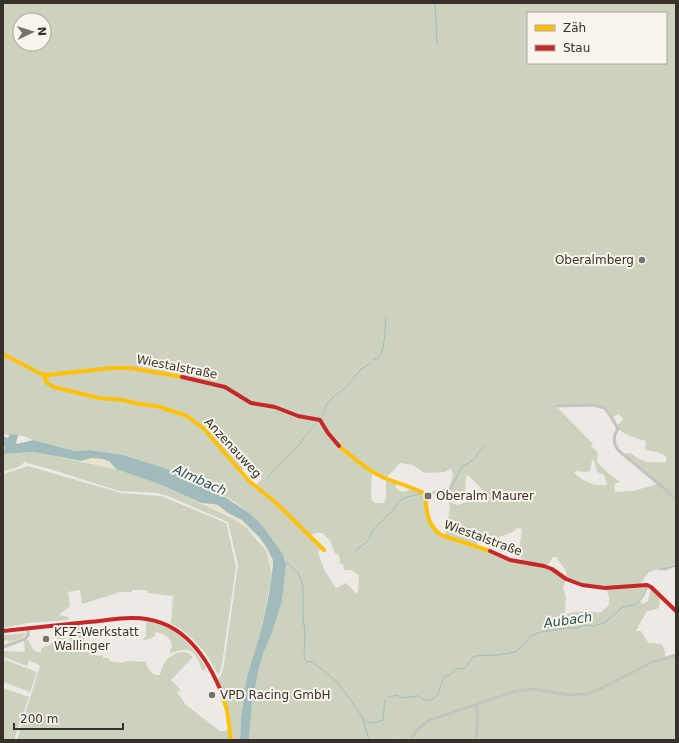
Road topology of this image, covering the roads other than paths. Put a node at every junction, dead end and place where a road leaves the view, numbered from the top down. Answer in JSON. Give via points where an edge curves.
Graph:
{"nodes":[{"id":1,"x":3,"y":354,"type":"edge"},
{"id":2,"x":44,"y":375,"type":"junction"},
{"id":3,"x":557,"y":406,"type":"dead end"},
{"id":4,"x":676,"y":500,"type":"edge"},
{"id":5,"x":324,"y":550,"type":"dead end"},
{"id":6,"x":675,"y":609,"type":"edge"},
{"id":7,"x":28,"y":629,"type":"junction"},
{"id":8,"x":3,"y":631,"type":"edge"},
{"id":9,"x":3,"y":647,"type":"edge"},
{"id":10,"x":676,"y":655,"type":"edge"},
{"id":11,"x":476,"y":705,"type":"junction"},
{"id":12,"x":231,"y":740,"type":"edge"},
{"id":13,"x":411,"y":740,"type":"edge"},
{"id":14,"x":476,"y":740,"type":"edge"}],
"edges":[{"from":1,"to":2,"type":"street"},
{"from":2,"to":5,"type":"street","name":"Anzenauweg","via":[[46,381],[54,387],[99,398],[158,406],[192,420],[204,429],[249,481],[277,504]]},
{"from":2,"to":6,"type":"street","name":"Wiestalstraße","via":[[130,368],[171,374],[225,387],[252,404],[275,407],[298,416],[315,418],[320,420],[338,445],[361,464],[386,479],[425,494],[429,522],[441,535],[484,548],[510,560],[544,566],[582,585],[603,588],[647,585]]},
{"from":3,"to":4,"type":"street","via":[[593,405],[605,408],[618,429],[614,444],[618,450]]},
{"from":7,"to":8,"type":"street"},
{"from":7,"to":9,"type":"street","via":[[25,639]]},
{"from":7,"to":12,"type":"street","via":[[137,618],[156,620],[177,630],[198,651],[217,682],[227,710]]},
{"from":10,"to":11,"type":"street","via":[[650,662],[586,694],[568,695],[528,689]]},
{"from":11,"to":13,"type":"street","via":[[424,723]]},
{"from":11,"to":14,"type":"street"}]}
